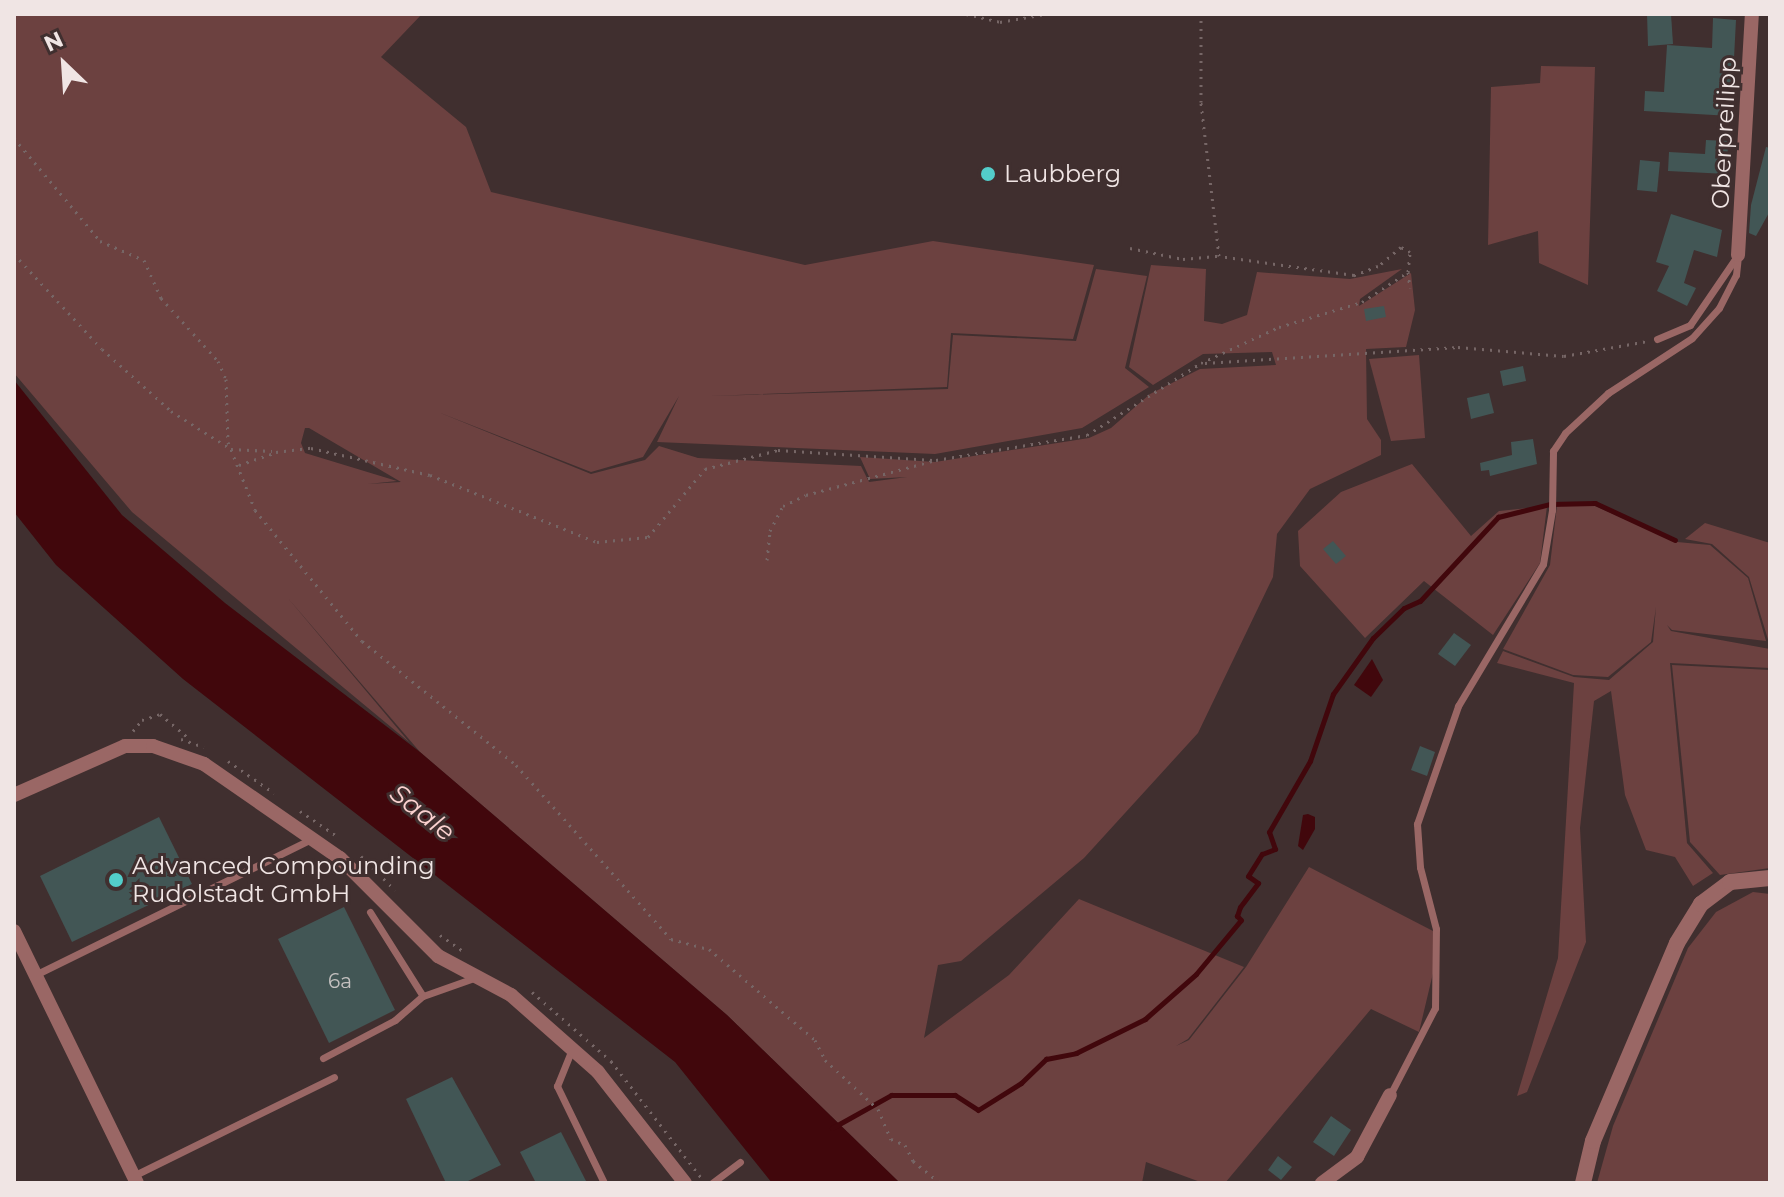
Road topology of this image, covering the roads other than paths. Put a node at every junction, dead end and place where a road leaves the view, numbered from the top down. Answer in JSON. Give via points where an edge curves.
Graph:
{"nodes":[{"id":1,"x":1752,"y":14,"type":"edge"},
{"id":2,"x":1738,"y":255,"type":"junction"},
{"id":3,"x":1657,"y":339,"type":"road end"},
{"id":4,"x":14,"y":795,"type":"edge"},
{"id":5,"x":313,"y":838,"type":"junction"},
{"id":6,"x":1770,"y":878,"type":"edge"},
{"id":7,"x":370,"y":912,"type":"dead end"},
{"id":8,"x":14,"y":931,"type":"edge"},
{"id":9,"x":35,"y":975,"type":"junction"},
{"id":10,"x":477,"y":977,"type":"junction"},
{"id":11,"x":423,"y":996,"type":"junction"},
{"id":12,"x":572,"y":1049,"type":"junction"},
{"id":13,"x":323,"y":1058,"type":"dead end"},
{"id":14,"x":334,"y":1077,"type":"dead end"},
{"id":15,"x":1390,"y":1095,"type":"joint"},
{"id":16,"x":740,"y":1162,"type":"dead end"},
{"id":17,"x":135,"y":1179,"type":"edge"},
{"id":18,"x":604,"y":1183,"type":"edge"},
{"id":19,"x":685,"y":1183,"type":"edge"},
{"id":20,"x":712,"y":1183,"type":"edge"},
{"id":21,"x":1322,"y":1183,"type":"edge"},
{"id":22,"x":1583,"y":1183,"type":"edge"}],
"edges":[{"from":1,"to":2,"type":"street","name":"Oberpreilipp"},
{"from":2,"to":3,"type":"lane","via":[[1690,325]]},
{"from":2,"to":15,"type":"lane","via":[[1736,275],[1719,308],[1692,338],[1608,393],[1553,451],[1552,510],[1543,564],[1458,706],[1417,824],[1420,867],[1436,929],[1435,1008]]},
{"from":4,"to":5,"type":"street","via":[[96,755],[125,746],[153,746],[204,764]]},
{"from":5,"to":9,"type":"lane"},
{"from":5,"to":10,"type":"street","via":[[366,879],[438,956]]},
{"from":6,"to":22,"type":"street","via":[[1730,882],[1701,904],[1677,943],[1606,1109]]},
{"from":7,"to":11,"type":"lane"},
{"from":8,"to":9,"type":"street"},
{"from":9,"to":17,"type":"street"},
{"from":10,"to":11,"type":"lane"},
{"from":10,"to":12,"type":"street","via":[[511,995]]},
{"from":11,"to":13,"type":"lane","via":[[395,1020]]},
{"from":12,"to":18,"type":"lane","via":[[557,1086]]},
{"from":12,"to":19,"type":"street","via":[[598,1072]]},
{"from":14,"to":17,"type":"lane"},
{"from":15,"to":21,"type":"street","via":[[1357,1157]]},
{"from":16,"to":20,"type":"lane"}]}
